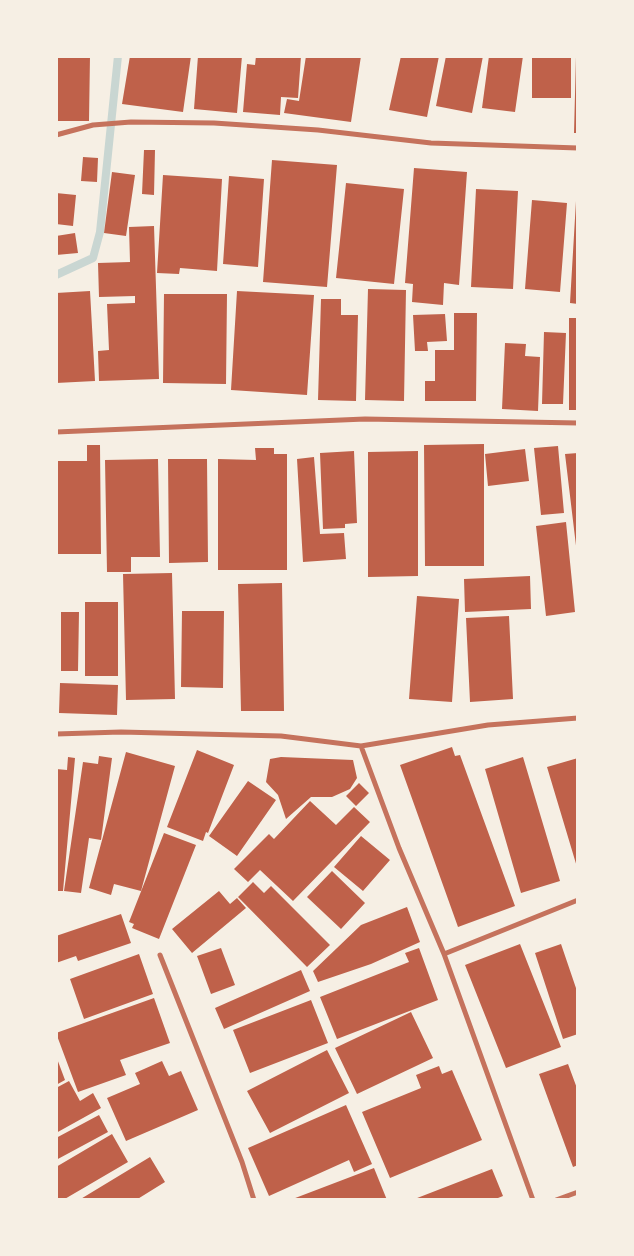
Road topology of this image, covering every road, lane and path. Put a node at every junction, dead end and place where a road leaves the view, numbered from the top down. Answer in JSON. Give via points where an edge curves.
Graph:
{"nodes":[{"id":1,"x":56,"y":135,"type":"edge"},
{"id":2,"x":578,"y":148,"type":"edge"},
{"id":3,"x":578,"y":423,"type":"edge"},
{"id":4,"x":56,"y":432,"type":"edge"},
{"id":5,"x":578,"y":718,"type":"edge"},
{"id":6,"x":56,"y":734,"type":"edge"},
{"id":7,"x":361,"y":746,"type":"junction"},
{"id":8,"x":578,"y":900,"type":"edge"},
{"id":9,"x":444,"y":954,"type":"junction"},
{"id":10,"x":160,"y":955,"type":"dead end"},
{"id":11,"x":578,"y":1192,"type":"edge"},
{"id":12,"x":254,"y":1200,"type":"edge"},
{"id":13,"x":533,"y":1200,"type":"edge"},
{"id":14,"x":556,"y":1200,"type":"edge"}],
"edges":[{"from":1,"to":2,"type":"street","via":[[93,125],[131,122],[214,123],[318,130],[430,144]]},
{"from":3,"to":4,"type":"street","via":[[365,419]]},
{"from":5,"to":7,"type":"street","via":[[488,725]]},
{"from":6,"to":7,"type":"street","via":[[121,732],[281,736]]},
{"from":7,"to":9,"type":"street","via":[[399,848]]},
{"from":8,"to":9,"type":"street"},
{"from":9,"to":13,"type":"street"},
{"from":10,"to":12,"type":"street"},
{"from":11,"to":14,"type":"street"}]}
